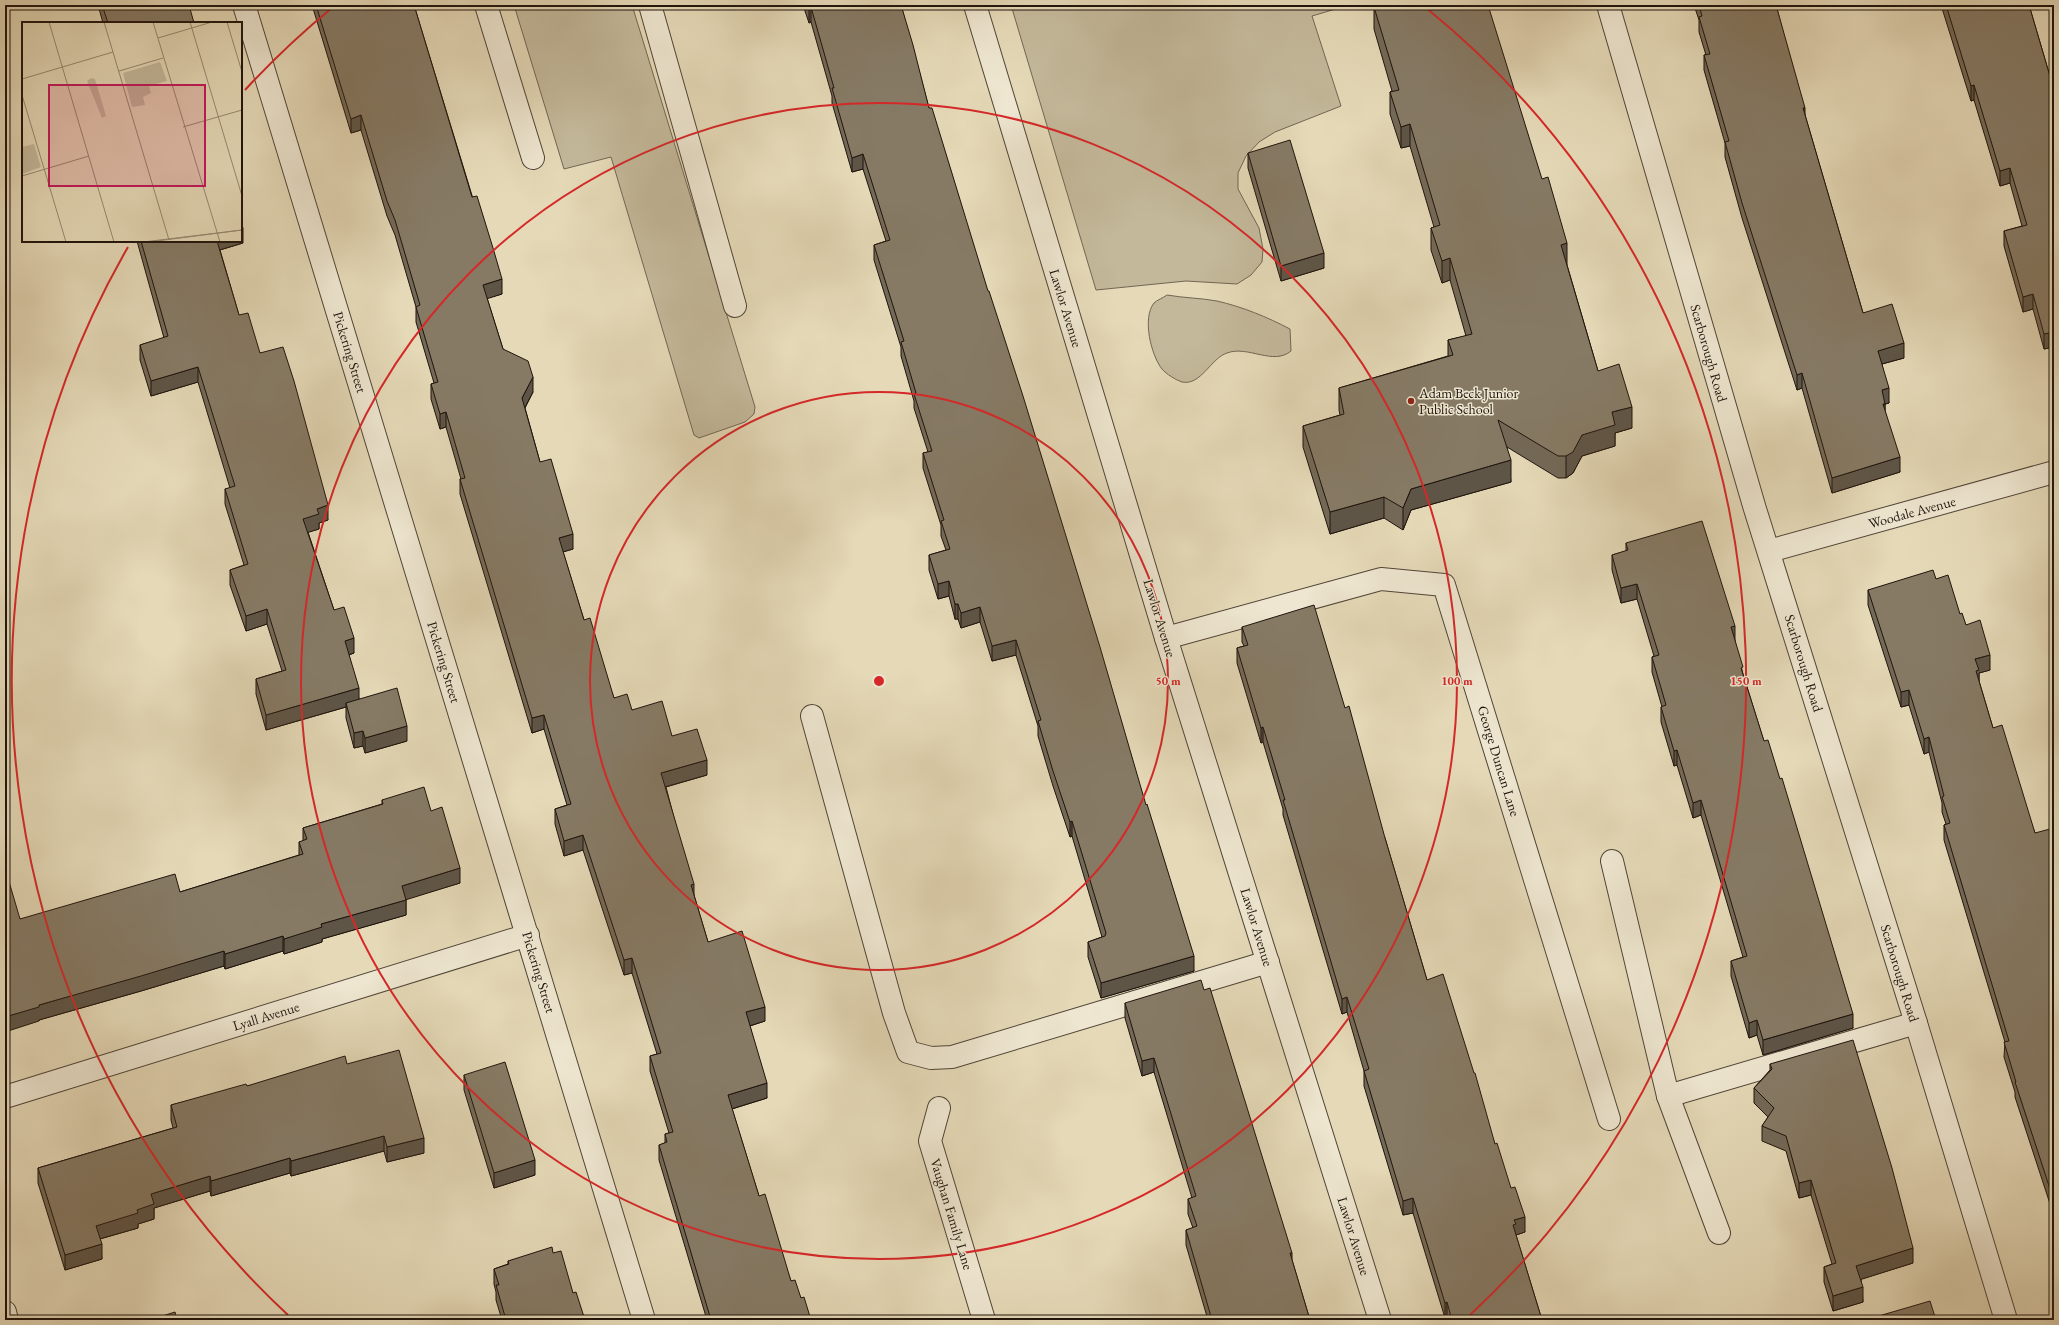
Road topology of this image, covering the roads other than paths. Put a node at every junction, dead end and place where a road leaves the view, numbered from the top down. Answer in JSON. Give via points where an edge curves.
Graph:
{"nodes":[{"id":1,"x":244,"y":5,"type":"edge"},
{"id":2,"x":486,"y":5,"type":"edge"},
{"id":3,"x":650,"y":5,"type":"edge"},
{"id":4,"x":975,"y":5,"type":"edge"},
{"id":5,"x":1608,"y":5,"type":"edge"},
{"id":6,"x":533,"y":158,"type":"dead end"},
{"id":7,"x":735,"y":306,"type":"dead end"},
{"id":8,"x":2054,"y":472,"type":"edge"},
{"id":9,"x":1769,"y":551,"type":"junction"},
{"id":10,"x":1166,"y":638,"type":"junction"},
{"id":11,"x":812,"y":716,"type":"dead end"},
{"id":12,"x":1612,"y":862,"type":"dead end"},
{"id":13,"x":528,"y":935,"type":"junction"},
{"id":14,"x":1268,"y":962,"type":"junction"},
{"id":15,"x":1916,"y":1023,"type":"junction"},
{"id":16,"x":1668,"y":1096,"type":"junction"},
{"id":17,"x":5,"y":1097,"type":"edge"},
{"id":18,"x":939,"y":1108,"type":"dead end"},
{"id":19,"x":1609,"y":1119,"type":"dead end"},
{"id":20,"x":1719,"y":1233,"type":"dead end"},
{"id":21,"x":5,"y":1312,"type":"edge"},
{"id":22,"x":7,"y":1320,"type":"edge"},
{"id":23,"x":644,"y":1320,"type":"edge"},
{"id":24,"x":984,"y":1320,"type":"edge"},
{"id":25,"x":1380,"y":1320,"type":"edge"},
{"id":26,"x":2006,"y":1320,"type":"edge"}],
"edges":[{"from":1,"to":13,"type":"street","name":"Pickering Street"},
{"from":2,"to":6,"type":"street"},
{"from":3,"to":7,"type":"street"},
{"from":4,"to":10,"type":"street","name":"Lawlor Avenue"},
{"from":5,"to":9,"type":"street","name":"Scarborough Road"},
{"from":8,"to":9,"type":"street","name":"Woodale Avenue"},
{"from":9,"to":15,"type":"street","name":"Scarborough Road"},
{"from":10,"to":14,"type":"street","name":"Lawlor Avenue"},
{"from":10,"to":19,"type":"street","name":"George Duncan Lane","via":[[1381,579],[1444,585]]},
{"from":11,"to":14,"type":"street","via":[[894,1013],[908,1052],[931,1058],[952,1057]]},
{"from":12,"to":16,"type":"street"},
{"from":13,"to":17,"type":"street","name":"Lyall Avenue"},
{"from":13,"to":23,"type":"street","name":"Pickering Street"},
{"from":14,"to":25,"type":"street","name":"Lawlor Avenue"},
{"from":15,"to":16,"type":"street"},
{"from":15,"to":26,"type":"street","name":"Scarborough Road"},
{"from":16,"to":20,"type":"street"},
{"from":18,"to":24,"type":"street","name":"Vaughan Family Lane","via":[[930,1141]]},
{"from":21,"to":22,"type":"street"}]}
